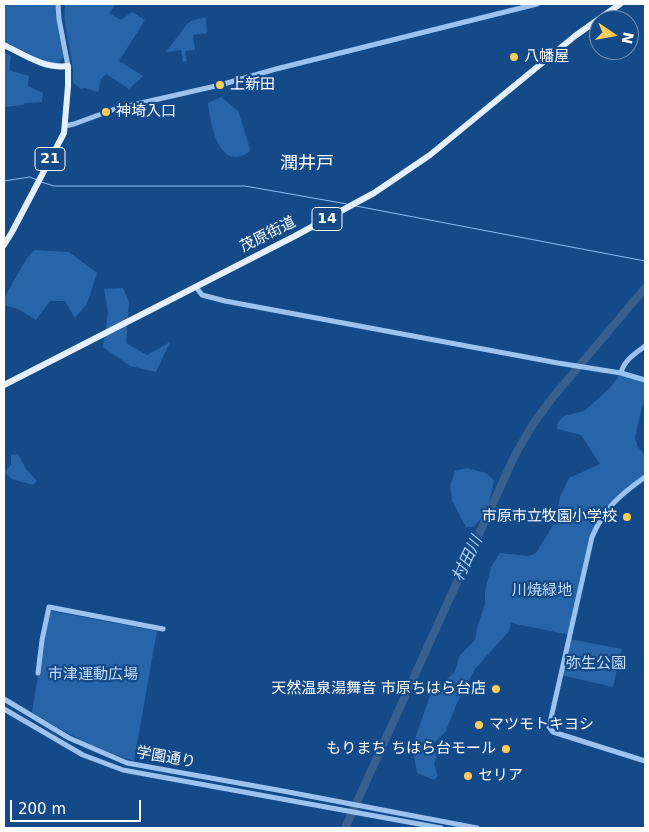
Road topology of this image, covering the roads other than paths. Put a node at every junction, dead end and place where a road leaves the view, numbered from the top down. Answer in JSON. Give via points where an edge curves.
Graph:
{"nodes":[{"id":1,"x":58,"y":4,"type":"edge"},
{"id":2,"x":537,"y":4,"type":"edge"},
{"id":3,"x":620,"y":4,"type":"edge"},
{"id":4,"x":4,"y":45,"type":"edge"},
{"id":5,"x":68,"y":66,"type":"junction"},
{"id":6,"x":65,"y":126,"type":"junction"},
{"id":7,"x":4,"y":245,"type":"edge"},
{"id":8,"x":196,"y":287,"type":"junction"},
{"id":9,"x":645,"y":346,"type":"edge"},
{"id":10,"x":621,"y":373,"type":"junction"},
{"id":11,"x":645,"y":380,"type":"edge"},
{"id":12,"x":4,"y":385,"type":"edge"},
{"id":13,"x":645,"y":476,"type":"edge"},
{"id":14,"x":164,"y":629,"type":"dead end"},
{"id":15,"x":38,"y":673,"type":"dead end"},
{"id":16,"x":4,"y":699,"type":"edge"},
{"id":17,"x":17,"y":707,"type":"junction"},
{"id":18,"x":4,"y":708,"type":"edge"},
{"id":19,"x":13,"y":714,"type":"junction"},
{"id":20,"x":645,"y":761,"type":"edge"},
{"id":21,"x":442,"y":828,"type":"edge"},
{"id":22,"x":478,"y":828,"type":"edge"}],
"edges":[{"from":1,"to":5,"type":"street"},
{"from":2,"to":6,"type":"street","via":[[115,109]]},
{"from":3,"to":8,"type":"main road","name":"茂原街道","number":"14","via":[[394,180],[354,205]]},
{"from":4,"to":5,"type":"main road","via":[[46,65]]},
{"from":5,"to":6,"type":"main road","number":"21"},
{"from":6,"to":7,"type":"main road","number":"21"},
{"from":8,"to":10,"type":"street","via":[[202,295],[225,301]]},
{"from":8,"to":12,"type":"main road","name":"茂原街道","number":"14"},
{"from":9,"to":10,"type":"street","via":[[628,359]]},
{"from":10,"to":11,"type":"street"},
{"from":13,"to":20,"type":"street","via":[[608,508],[592,537],[549,727],[553,732]]},
{"from":14,"to":15,"type":"street","via":[[49,607]]},
{"from":16,"to":17,"type":"street","name":"学園通り"},
{"from":17,"to":19,"type":"street"},
{"from":17,"to":22,"type":"street","name":"学園通り","via":[[69,738],[127,763]]},
{"from":18,"to":19,"type":"street"},
{"from":19,"to":21,"type":"street","via":[[83,754],[123,770]]}]}
